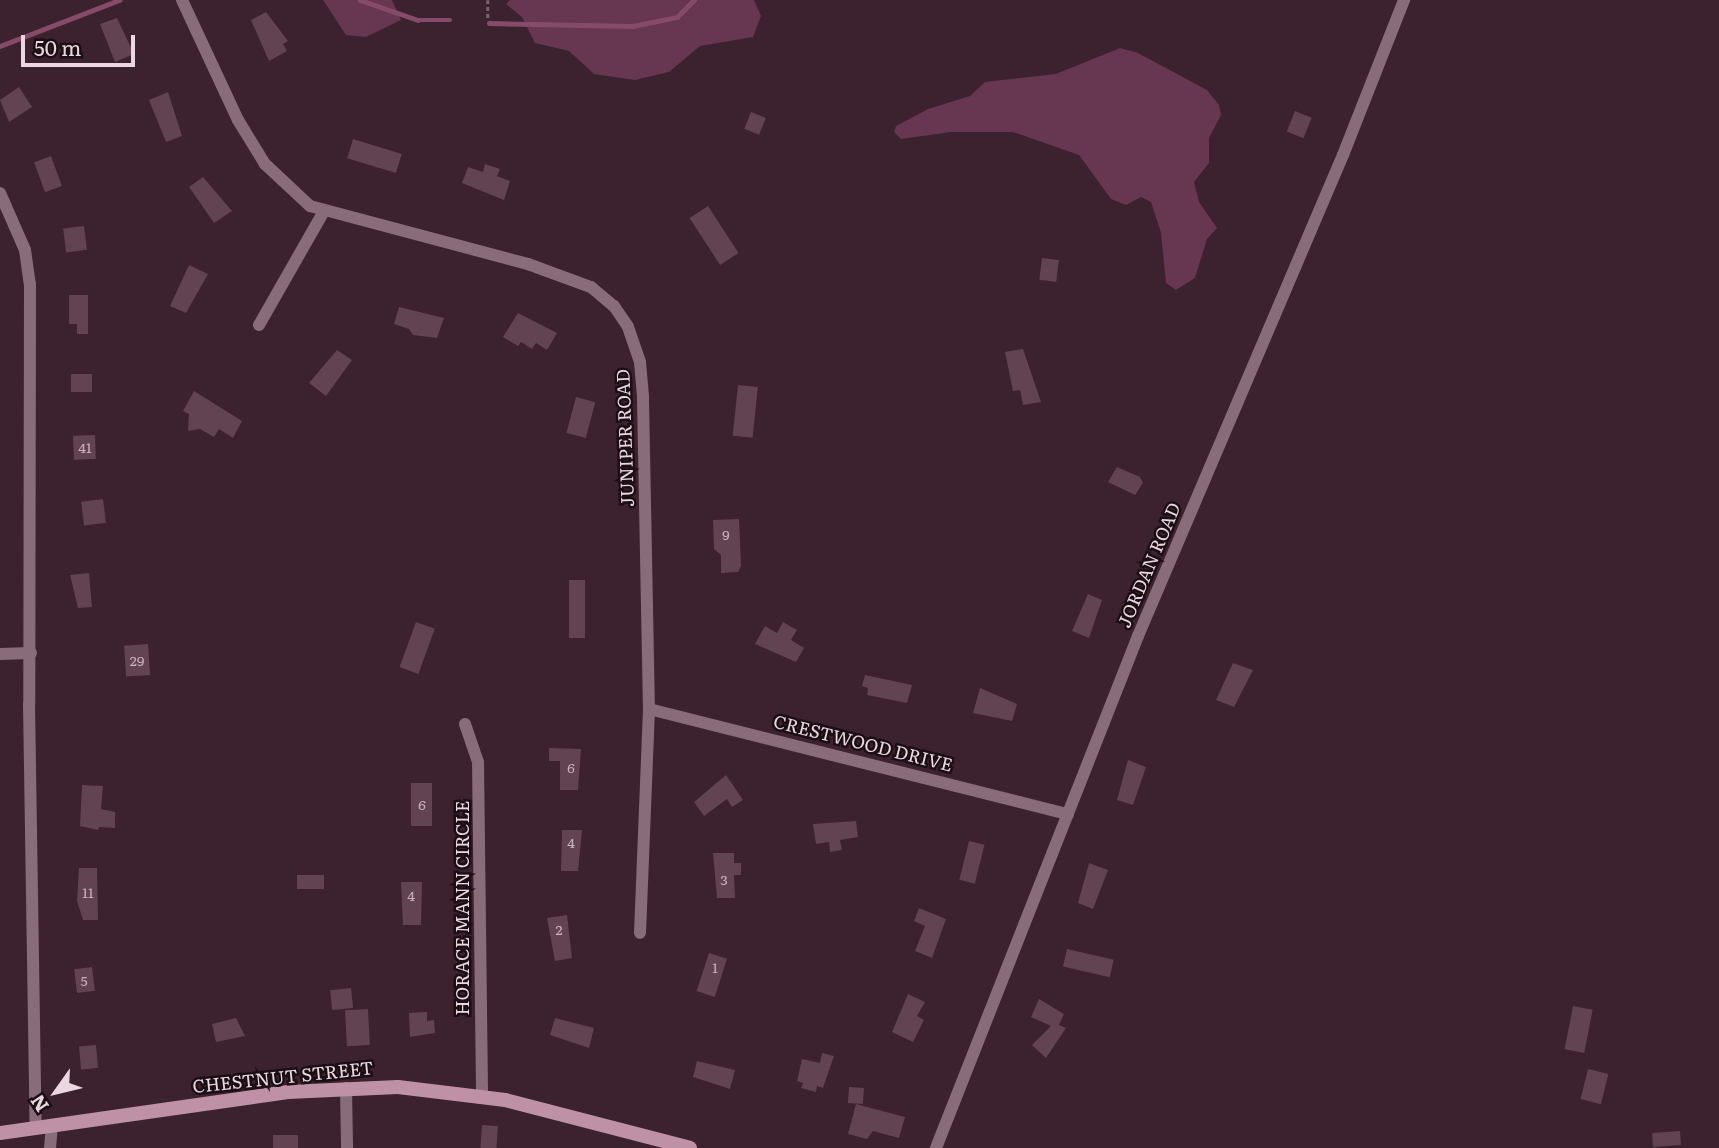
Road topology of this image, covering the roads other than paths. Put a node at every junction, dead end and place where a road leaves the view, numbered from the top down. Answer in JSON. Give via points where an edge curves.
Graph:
{"nodes":[{"id":1,"x":182,"y":0,"type":"edge"},
{"id":2,"x":1404,"y":0,"type":"edge"},
{"id":3,"x":0,"y":193,"type":"edge"},
{"id":4,"x":323,"y":213,"type":"junction"},
{"id":5,"x":259,"y":325,"type":"dead end"},
{"id":6,"x":31,"y":653,"type":"junction"},
{"id":7,"x":0,"y":654,"type":"edge"},
{"id":8,"x":649,"y":709,"type":"junction"},
{"id":9,"x":464,"y":724,"type":"dead end"},
{"id":10,"x":1068,"y":814,"type":"junction"},
{"id":11,"x":640,"y":933,"type":"dead end"},
{"id":12,"x":346,"y":1088,"type":"junction"},
{"id":13,"x":482,"y":1095,"type":"junction"},
{"id":14,"x":52,"y":1126,"type":"junction"},
{"id":15,"x":36,"y":1128,"type":"junction"},
{"id":16,"x":0,"y":1133,"type":"edge"},
{"id":17,"x":50,"y":1148,"type":"edge"},
{"id":18,"x":347,"y":1148,"type":"edge"},
{"id":19,"x":690,"y":1148,"type":"edge"},
{"id":20,"x":936,"y":1148,"type":"edge"}],
"edges":[{"from":1,"to":4,"type":"street","name":"JUNIPER ROAD","via":[[238,120],[265,164],[296,195]]},
{"from":2,"to":10,"type":"street","name":"JORDAN ROAD"},
{"from":3,"to":6,"type":"street","via":[[25,250],[30,284]]},
{"from":4,"to":5,"type":"street"},
{"from":4,"to":8,"type":"street","name":"JUNIPER ROAD","via":[[527,264],[591,287],[621,317],[640,362],[643,399]]},
{"from":6,"to":7,"type":"street"},
{"from":6,"to":15,"type":"street"},
{"from":8,"to":10,"type":"street","name":"CRESTWOOD DRIVE"},
{"from":8,"to":11,"type":"street","name":"JUNIPER ROAD"},
{"from":9,"to":13,"type":"street","name":"HORACE MANN CIRCLE","via":[[478,762]]},
{"from":10,"to":20,"type":"street","name":"JORDAN ROAD"},
{"from":12,"to":13,"type":"main road","name":"CHESTNUT STREET","via":[[420,1087]]},
{"from":12,"to":14,"type":"main road","name":"CHESTNUT STREET"},
{"from":12,"to":18,"type":"street"},
{"from":13,"to":19,"type":"main road","name":"CHESTNUT STREET"},
{"from":14,"to":15,"type":"main road","name":"CHESTNUT STREET"},
{"from":14,"to":17,"type":"street"},
{"from":15,"to":16,"type":"main road","name":"CHESTNUT STREET"}]}
